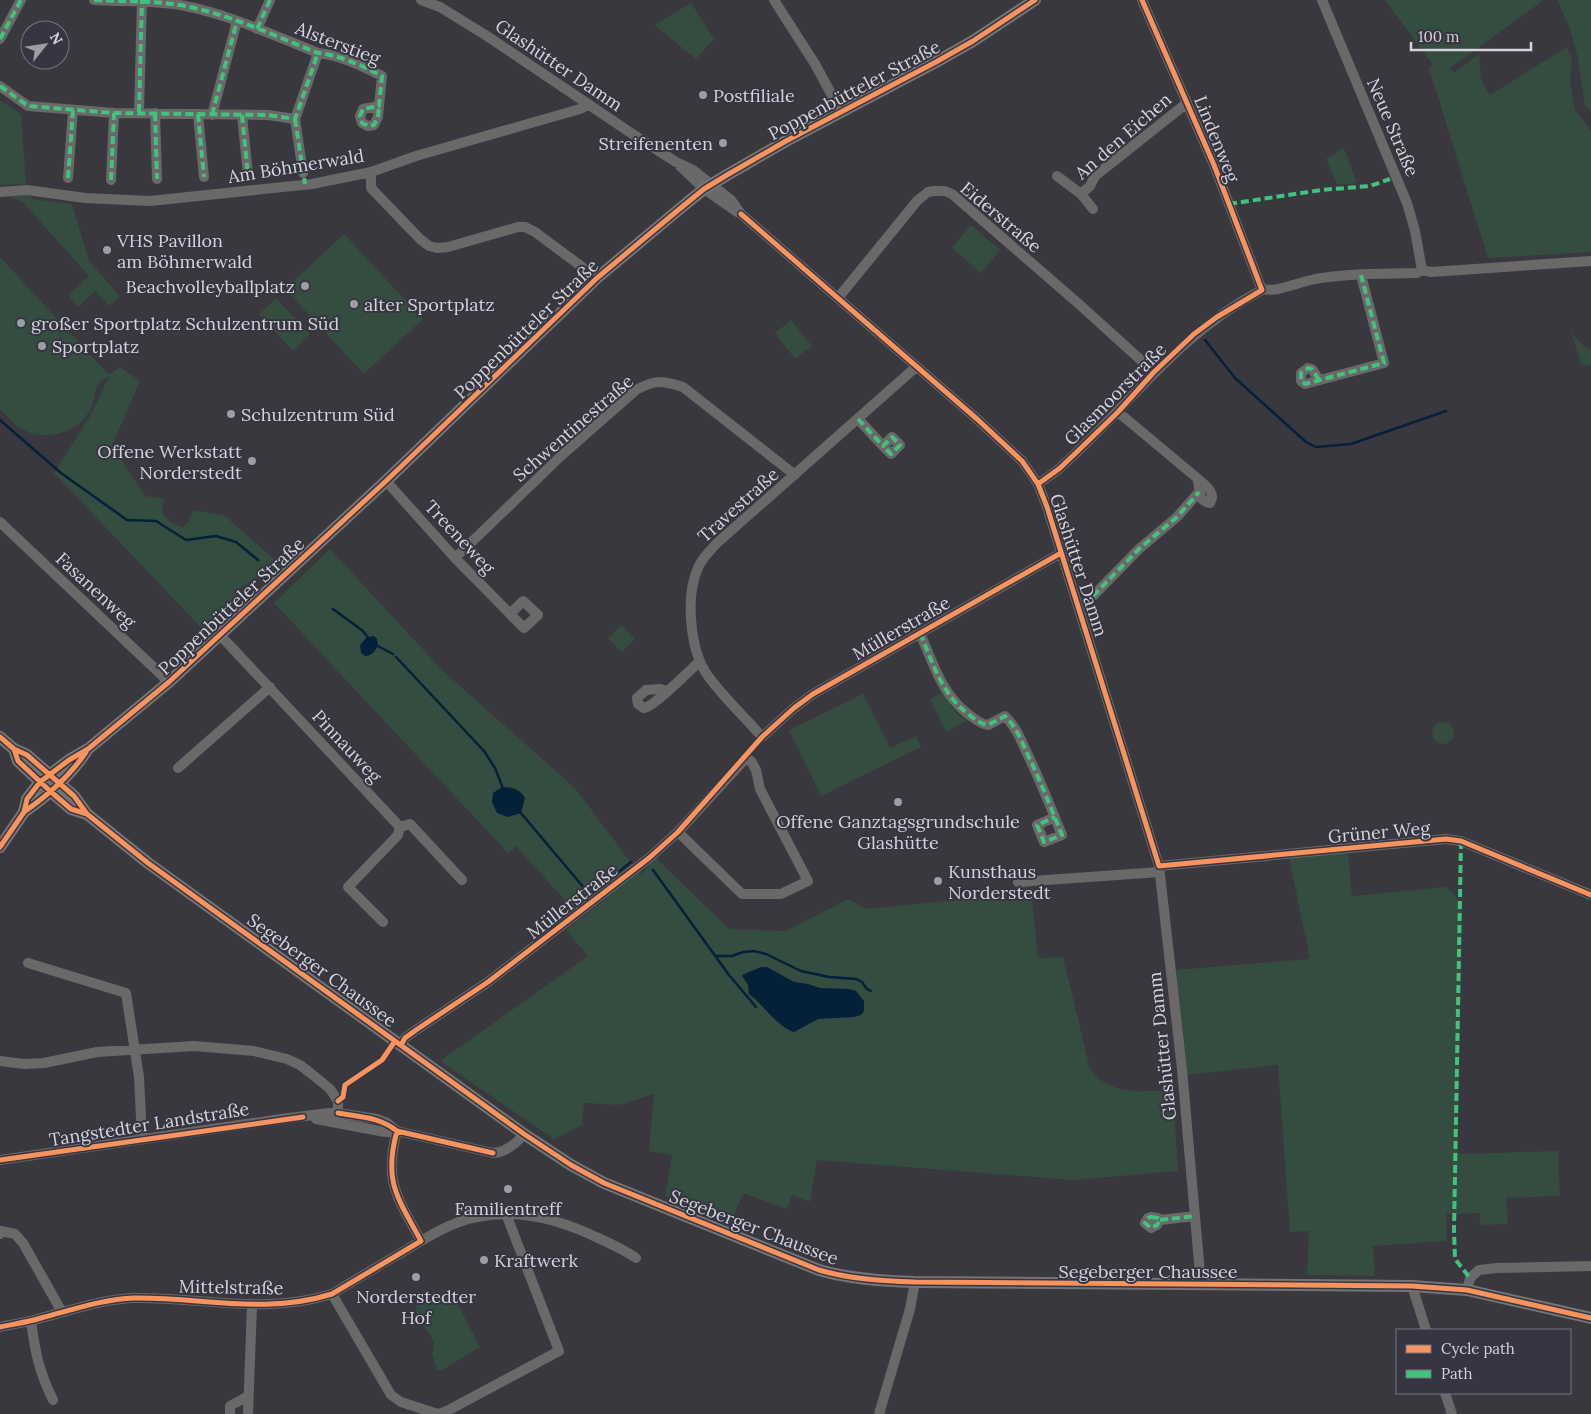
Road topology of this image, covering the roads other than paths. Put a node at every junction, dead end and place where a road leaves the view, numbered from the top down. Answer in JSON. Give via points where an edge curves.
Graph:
{"nodes":[{"id":1,"x":20,"y":0,"type":"edge"},
{"id":2,"x":94,"y":0,"type":"edge"},
{"id":3,"x":142,"y":0,"type":"edge"},
{"id":4,"x":270,"y":0,"type":"edge"},
{"id":5,"x":425,"y":0,"type":"edge"},
{"id":6,"x":774,"y":0,"type":"edge"},
{"id":7,"x":1035,"y":0,"type":"edge"},
{"id":8,"x":1142,"y":0,"type":"edge"},
{"id":9,"x":1322,"y":0,"type":"edge"},
{"id":10,"x":442,"y":3,"type":"edge"},
{"id":11,"x":237,"y":21,"type":"junction"},
{"id":12,"x":257,"y":28,"type":"junction"},
{"id":13,"x":0,"y":39,"type":"edge"},
{"id":14,"x":318,"y":53,"type":"junction"},
{"id":15,"x":0,"y":86,"type":"edge"},
{"id":16,"x":1187,"y":103,"type":"junction"},
{"id":17,"x":588,"y":105,"type":"junction"},
{"id":18,"x":379,"y":106,"type":"dead end"},
{"id":19,"x":73,"y":110,"type":"junction"},
{"id":20,"x":114,"y":112,"type":"junction"},
{"id":21,"x":139,"y":112,"type":"junction"},
{"id":22,"x":841,"y":112,"type":"junction"},
{"id":23,"x":155,"y":113,"type":"junction"},
{"id":24,"x":198,"y":114,"type":"junction"},
{"id":25,"x":212,"y":115,"type":"junction"},
{"id":26,"x":242,"y":115,"type":"junction"},
{"id":27,"x":296,"y":119,"type":"junction"},
{"id":28,"x":371,"y":172,"type":"junction"},
{"id":29,"x":304,"y":173,"type":"dead end"},
{"id":30,"x":248,"y":175,"type":"dead end"},
{"id":31,"x":1057,"y":176,"type":"dead end"},
{"id":32,"x":204,"y":177,"type":"dead end"},
{"id":33,"x":68,"y":178,"type":"dead end"},
{"id":34,"x":157,"y":179,"type":"dead end"},
{"id":35,"x":111,"y":180,"type":"dead end"},
{"id":36,"x":708,"y":187,"type":"junction"},
{"id":37,"x":0,"y":192,"type":"edge"},
{"id":38,"x":1081,"y":194,"type":"junction"},
{"id":39,"x":1093,"y":209,"type":"dead end"},
{"id":40,"x":1591,"y":261,"type":"edge"},
{"id":41,"x":1422,"y":270,"type":"junction"},
{"id":42,"x":1362,"y":275,"type":"junction"},
{"id":43,"x":597,"y":278,"type":"junction"},
{"id":44,"x":1262,"y":290,"type":"junction"},
{"id":45,"x":838,"y":298,"type":"junction"},
{"id":46,"x":916,"y":367,"type":"junction"},
{"id":47,"x":1154,"y":372,"type":"junction"},
{"id":48,"x":1320,"y":380,"type":"dead end"},
{"id":49,"x":1118,"y":412,"type":"junction"},
{"id":50,"x":858,"y":419,"type":"junction"},
{"id":51,"x":883,"y":446,"type":"dead end"},
{"id":52,"x":795,"y":474,"type":"junction"},
{"id":53,"x":1197,"y":478,"type":"junction"},
{"id":54,"x":386,"y":481,"type":"junction"},
{"id":55,"x":1038,"y":484,"type":"junction"},
{"id":56,"x":1199,"y":492,"type":"junction"},
{"id":57,"x":0,"y":522,"type":"edge"},
{"id":58,"x":1061,"y":553,"type":"junction"},
{"id":59,"x":455,"y":558,"type":"junction"},
{"id":60,"x":1093,"y":596,"type":"dead end"},
{"id":61,"x":510,"y":614,"type":"dead end"},
{"id":62,"x":920,"y":633,"type":"junction"},
{"id":63,"x":220,"y":635,"type":"junction"},
{"id":64,"x":700,"y":661,"type":"junction"},
{"id":65,"x":168,"y":682,"type":"junction"},
{"id":66,"x":270,"y":688,"type":"junction"},
{"id":67,"x":666,"y":691,"type":"dead end"},
{"id":68,"x":0,"y":737,"type":"edge"},
{"id":69,"x":762,"y":737,"type":"joint"},
{"id":70,"x":178,"y":768,"type":"dead end"},
{"id":71,"x":50,"y":783,"type":"junction"},
{"id":72,"x":1055,"y":817,"type":"dead end"},
{"id":73,"x":400,"y":827,"type":"junction"},
{"id":74,"x":678,"y":832,"type":"junction"},
{"id":75,"x":0,"y":847,"type":"edge"},
{"id":76,"x":1159,"y":869,"type":"junction"},
{"id":77,"x":462,"y":880,"type":"dead end"},
{"id":78,"x":1018,"y":882,"type":"dead end"},
{"id":79,"x":1591,"y":895,"type":"edge"},
{"id":80,"x":383,"y":922,"type":"dead end"},
{"id":81,"x":28,"y":963,"type":"dead end"},
{"id":82,"x":401,"y":1045,"type":"junction"},
{"id":83,"x":135,"y":1050,"type":"junction"},
{"id":84,"x":0,"y":1061,"type":"edge"},
{"id":85,"x":338,"y":1113,"type":"junction"},
{"id":86,"x":303,"y":1117,"type":"junction"},
{"id":87,"x":397,"y":1131,"type":"junction"},
{"id":88,"x":524,"y":1134,"type":"junction"},
{"id":89,"x":142,"y":1139,"type":"junction"},
{"id":90,"x":0,"y":1160,"type":"edge"},
{"id":91,"x":506,"y":1214,"type":"junction"},
{"id":92,"x":1195,"y":1216,"type":"junction"},
{"id":93,"x":1160,"y":1220,"type":"dead end"},
{"id":94,"x":0,"y":1234,"type":"edge"},
{"id":95,"x":421,"y":1241,"type":"junction"},
{"id":96,"x":636,"y":1258,"type":"dead end"},
{"id":97,"x":1591,"y":1266,"type":"edge"},
{"id":98,"x":915,"y":1282,"type":"junction"},
{"id":99,"x":1202,"y":1285,"type":"junction"},
{"id":100,"x":1412,"y":1286,"type":"junction"},
{"id":101,"x":1466,"y":1290,"type":"junction"},
{"id":102,"x":332,"y":1294,"type":"junction"},
{"id":103,"x":252,"y":1305,"type":"junction"},
{"id":104,"x":62,"y":1312,"type":"junction"},
{"id":105,"x":1591,"y":1318,"type":"edge"},
{"id":106,"x":31,"y":1321,"type":"junction"},
{"id":107,"x":0,"y":1327,"type":"edge"},
{"id":108,"x":1426,"y":1329,"type":"edge"},
{"id":109,"x":1445,"y":1394,"type":"edge"},
{"id":110,"x":248,"y":1396,"type":"junction"},
{"id":111,"x":52,"y":1400,"type":"dead end"},
{"id":112,"x":230,"y":1414,"type":"edge"},
{"id":113,"x":248,"y":1414,"type":"edge"},
{"id":114,"x":438,"y":1414,"type":"edge"},
{"id":115,"x":879,"y":1414,"type":"edge"},
{"id":116,"x":1452,"y":1414,"type":"edge"}],
"edges":[{"from":1,"to":13,"type":"street"},
{"from":2,"to":3,"type":"street","name":"Alsterstieg"},
{"from":3,"to":11,"type":"street","name":"Alsterstieg","via":[[184,6]]},
{"from":3,"to":21,"type":"street"},
{"from":4,"to":12,"type":"street"},
{"from":5,"to":10,"type":"street","name":"Glashütter Damm"},
{"from":6,"to":22,"type":"street"},
{"from":7,"to":22,"type":"main road","name":"Poppenbütteler Straße","via":[[949,55]]},
{"from":8,"to":16,"type":"street","name":"Lindenweg"},
{"from":9,"to":41,"type":"street","name":"Neue Straße","via":[[1407,203]]},
{"from":10,"to":17,"type":"street","name":"Glashütter Damm"},
{"from":11,"to":12,"type":"street","name":"Alsterstieg"},
{"from":11,"to":25,"type":"street"},
{"from":12,"to":14,"type":"street","name":"Alsterstieg"},
{"from":14,"to":18,"type":"street","name":"Alsterstieg","via":[[382,76]]},
{"from":14,"to":27,"type":"street"},
{"from":15,"to":19,"type":"street","via":[[28,106]]},
{"from":16,"to":38,"type":"street","name":"An den Eichen","via":[[1095,176]]},
{"from":16,"to":44,"type":"street","name":"Lindenweg"},
{"from":17,"to":28,"type":"street","name":"Am Böhmerwald"},
{"from":17,"to":36,"type":"street","name":"Glashütter Damm","via":[[676,162],[688,175]]},
{"from":19,"to":20,"type":"street"},
{"from":19,"to":33,"type":"street"},
{"from":20,"to":21,"type":"street"},
{"from":20,"to":35,"type":"street"},
{"from":21,"to":23,"type":"street"},
{"from":22,"to":36,"type":"main road","name":"Poppenbütteler Straße"},
{"from":23,"to":24,"type":"street"},
{"from":23,"to":34,"type":"street"},
{"from":24,"to":25,"type":"street"},
{"from":24,"to":32,"type":"street"},
{"from":25,"to":26,"type":"street"},
{"from":26,"to":27,"type":"street"},
{"from":26,"to":30,"type":"street"},
{"from":27,"to":29,"type":"street"},
{"from":28,"to":37,"type":"street","name":"Am Böhmerwald","via":[[312,184],[150,201],[85,198],[27,190]]},
{"from":28,"to":43,"type":"street","via":[[371,188],[429,246],[448,247],[518,226],[525,227]]},
{"from":31,"to":38,"type":"street","name":"An den Eichen"},
{"from":36,"to":43,"type":"main road","name":"Poppenbütteler Straße"},
{"from":36,"to":45,"type":"street","name":"Glashütter Damm","via":[[726,206],[742,214]]},
{"from":38,"to":39,"type":"street","name":"An den Eichen"},
{"from":40,"to":41,"type":"street","name":"Glasmoorstraße"},
{"from":41,"to":42,"type":"street","name":"Glasmoorstraße","via":[[1417,273]]},
{"from":42,"to":44,"type":"street","name":"Glasmoorstraße","via":[[1323,278],[1276,290]]},
{"from":42,"to":48,"type":"street","via":[[1384,363]]},
{"from":43,"to":54,"type":"main road","name":"Poppenbütteler Straße"},
{"from":44,"to":47,"type":"street","name":"Glasmoorstraße","via":[[1194,334]]},
{"from":45,"to":46,"type":"street","name":"Glashütter Damm"},
{"from":45,"to":47,"type":"street","name":"Eiderstraße","via":[[917,201],[928,192],[945,191],[964,204]]},
{"from":46,"to":50,"type":"street","name":"Travestraße"},
{"from":46,"to":55,"type":"street","name":"Glashütter Damm","via":[[1022,462]]},
{"from":47,"to":49,"type":"street","name":"Glasmoorstraße"},
{"from":49,"to":53,"type":"street"},
{"from":49,"to":55,"type":"street","name":"Glasmoorstraße","via":[[1060,468]]},
{"from":50,"to":51,"type":"street"},
{"from":50,"to":52,"type":"street","name":"Travestraße"},
{"from":52,"to":59,"type":"street","name":"Schwentinestraße","via":[[683,387],[660,381],[647,384],[562,455]]},
{"from":52,"to":64,"type":"street","name":"Travestraße","via":[[716,544],[698,566],[691,589],[690,612]]},
{"from":53,"to":56,"type":"street"},
{"from":53,"to":56,"type":"street","via":[[1212,493],[1212,501],[1204,501]]},
{"from":54,"to":59,"type":"street","name":"Treeneweg"},
{"from":54,"to":63,"type":"main road","name":"Poppenbütteler Straße"},
{"from":55,"to":58,"type":"street","name":"Glashütter Damm"},
{"from":56,"to":60,"type":"street"},
{"from":57,"to":65,"type":"street","name":"Fasanenweg"},
{"from":58,"to":62,"type":"street","name":"Müllerstraße"},
{"from":58,"to":76,"type":"street","name":"Glashütter Damm"},
{"from":59,"to":61,"type":"street","name":"Treeneweg"},
{"from":62,"to":69,"type":"street","name":"Müllerstraße","via":[[813,694]]},
{"from":62,"to":72,"type":"street","via":[[947,694],[956,705],[982,724],[988,726],[1005,716],[1013,724]]},
{"from":63,"to":65,"type":"main road","name":"Poppenbütteler Straße"},
{"from":63,"to":66,"type":"street","name":"Pinnauweg"},
{"from":64,"to":67,"type":"street"},
{"from":64,"to":69,"type":"street","name":"Travestraße","via":[[708,676]]},
{"from":65,"to":71,"type":"main road","name":"Poppenbütteler Straße","via":[[88,749],[69,760]]},
{"from":66,"to":70,"type":"street"},
{"from":66,"to":73,"type":"street","name":"Pinnauweg"},
{"from":68,"to":71,"type":"main road","name":"Segeberger Chaussee","via":[[14,749],[18,761]]},
{"from":71,"to":75,"type":"main road","name":"Poppenbütteler Straße","via":[[27,799],[24,812]]},
{"from":71,"to":82,"type":"main road","name":"Segeberger Chaussee","via":[[71,809],[87,814],[148,862]]},
{"from":73,"to":77,"type":"street","name":"Pinnauweg","via":[[410,824]]},
{"from":73,"to":80,"type":"street","via":[[398,834],[348,887]]},
{"from":74,"to":74,"type":"street","name":"Müllerstraße","via":[[744,760],[750,762],[808,880],[782,894],[742,894]]},
{"from":74,"to":82,"type":"street","name":"Müllerstraße","via":[[546,939],[405,1038]]},
{"from":76,"to":78,"type":"street"},
{"from":76,"to":79,"type":"street","name":"Grüner Weg","via":[[1446,839],[1461,841]]},
{"from":76,"to":92,"type":"street","name":"Glashütter Damm"},
{"from":81,"to":83,"type":"street","via":[[126,994]]},
{"from":82,"to":88,"type":"main road","name":"Segeberger Chaussee"},
{"from":83,"to":84,"type":"street","via":[[97,1052],[44,1063]]},
{"from":83,"to":85,"type":"street","via":[[194,1046],[242,1049],[287,1059],[300,1065],[330,1089],[338,1101]]},
{"from":83,"to":89,"type":"street"},
{"from":85,"to":86,"type":"street","name":"Tangstedter Landstraße"},
{"from":85,"to":87,"type":"street","name":"Tangstedter Landstraße","via":[[378,1119]]},
{"from":86,"to":87,"type":"street","name":"Tangstedter Landstraße","via":[[385,1132]]},
{"from":86,"to":89,"type":"street","name":"Tangstedter Landstraße"},
{"from":87,"to":88,"type":"street","name":"Tangstedter Landstraße","via":[[493,1153],[512,1147]]},
{"from":87,"to":95,"type":"street","via":[[392,1154],[392,1182]]},
{"from":88,"to":98,"type":"main road","name":"Segeberger Chaussee","via":[[604,1184],[819,1270]]},
{"from":89,"to":90,"type":"street","name":"Tangstedter Landstraße"},
{"from":91,"to":95,"type":"street","name":"Mittelstraße","via":[[469,1219]]},
{"from":91,"to":96,"type":"street","name":"Mittelstraße","via":[[552,1220]]},
{"from":91,"to":114,"type":"street","via":[[559,1351]]},
{"from":92,"to":93,"type":"street"},
{"from":92,"to":99,"type":"street","name":"Glashütter Damm"},
{"from":94,"to":104,"type":"street","via":[[15,1234],[23,1243]]},
{"from":95,"to":102,"type":"street","name":"Mittelstraße"},
{"from":97,"to":101,"type":"street","via":[[1479,1270],[1470,1278]]},
{"from":98,"to":99,"type":"main road","name":"Segeberger Chaussee"},
{"from":98,"to":115,"type":"street","via":[[910,1310]]},
{"from":99,"to":100,"type":"main road","name":"Segeberger Chaussee"},
{"from":100,"to":101,"type":"main road","name":"Segeberger Chaussee"},
{"from":100,"to":108,"type":"street"},
{"from":101,"to":105,"type":"main road","name":"Segeberger Chaussee"},
{"from":102,"to":103,"type":"street","name":"Mittelstraße"},
{"from":102,"to":114,"type":"street","via":[[391,1395],[401,1402]]},
{"from":103,"to":104,"type":"street","name":"Mittelstraße","via":[[133,1298]]},
{"from":103,"to":110,"type":"street","name":"Mittelstraße"},
{"from":104,"to":106,"type":"street","name":"Mittelstraße"},
{"from":106,"to":107,"type":"street","name":"Mittelstraße"},
{"from":106,"to":111,"type":"street","via":[[41,1376]]},
{"from":109,"to":116,"type":"street"},
{"from":110,"to":112,"type":"street","via":[[230,1406]]},
{"from":110,"to":113,"type":"street","name":"Mittelstraße"}]}
